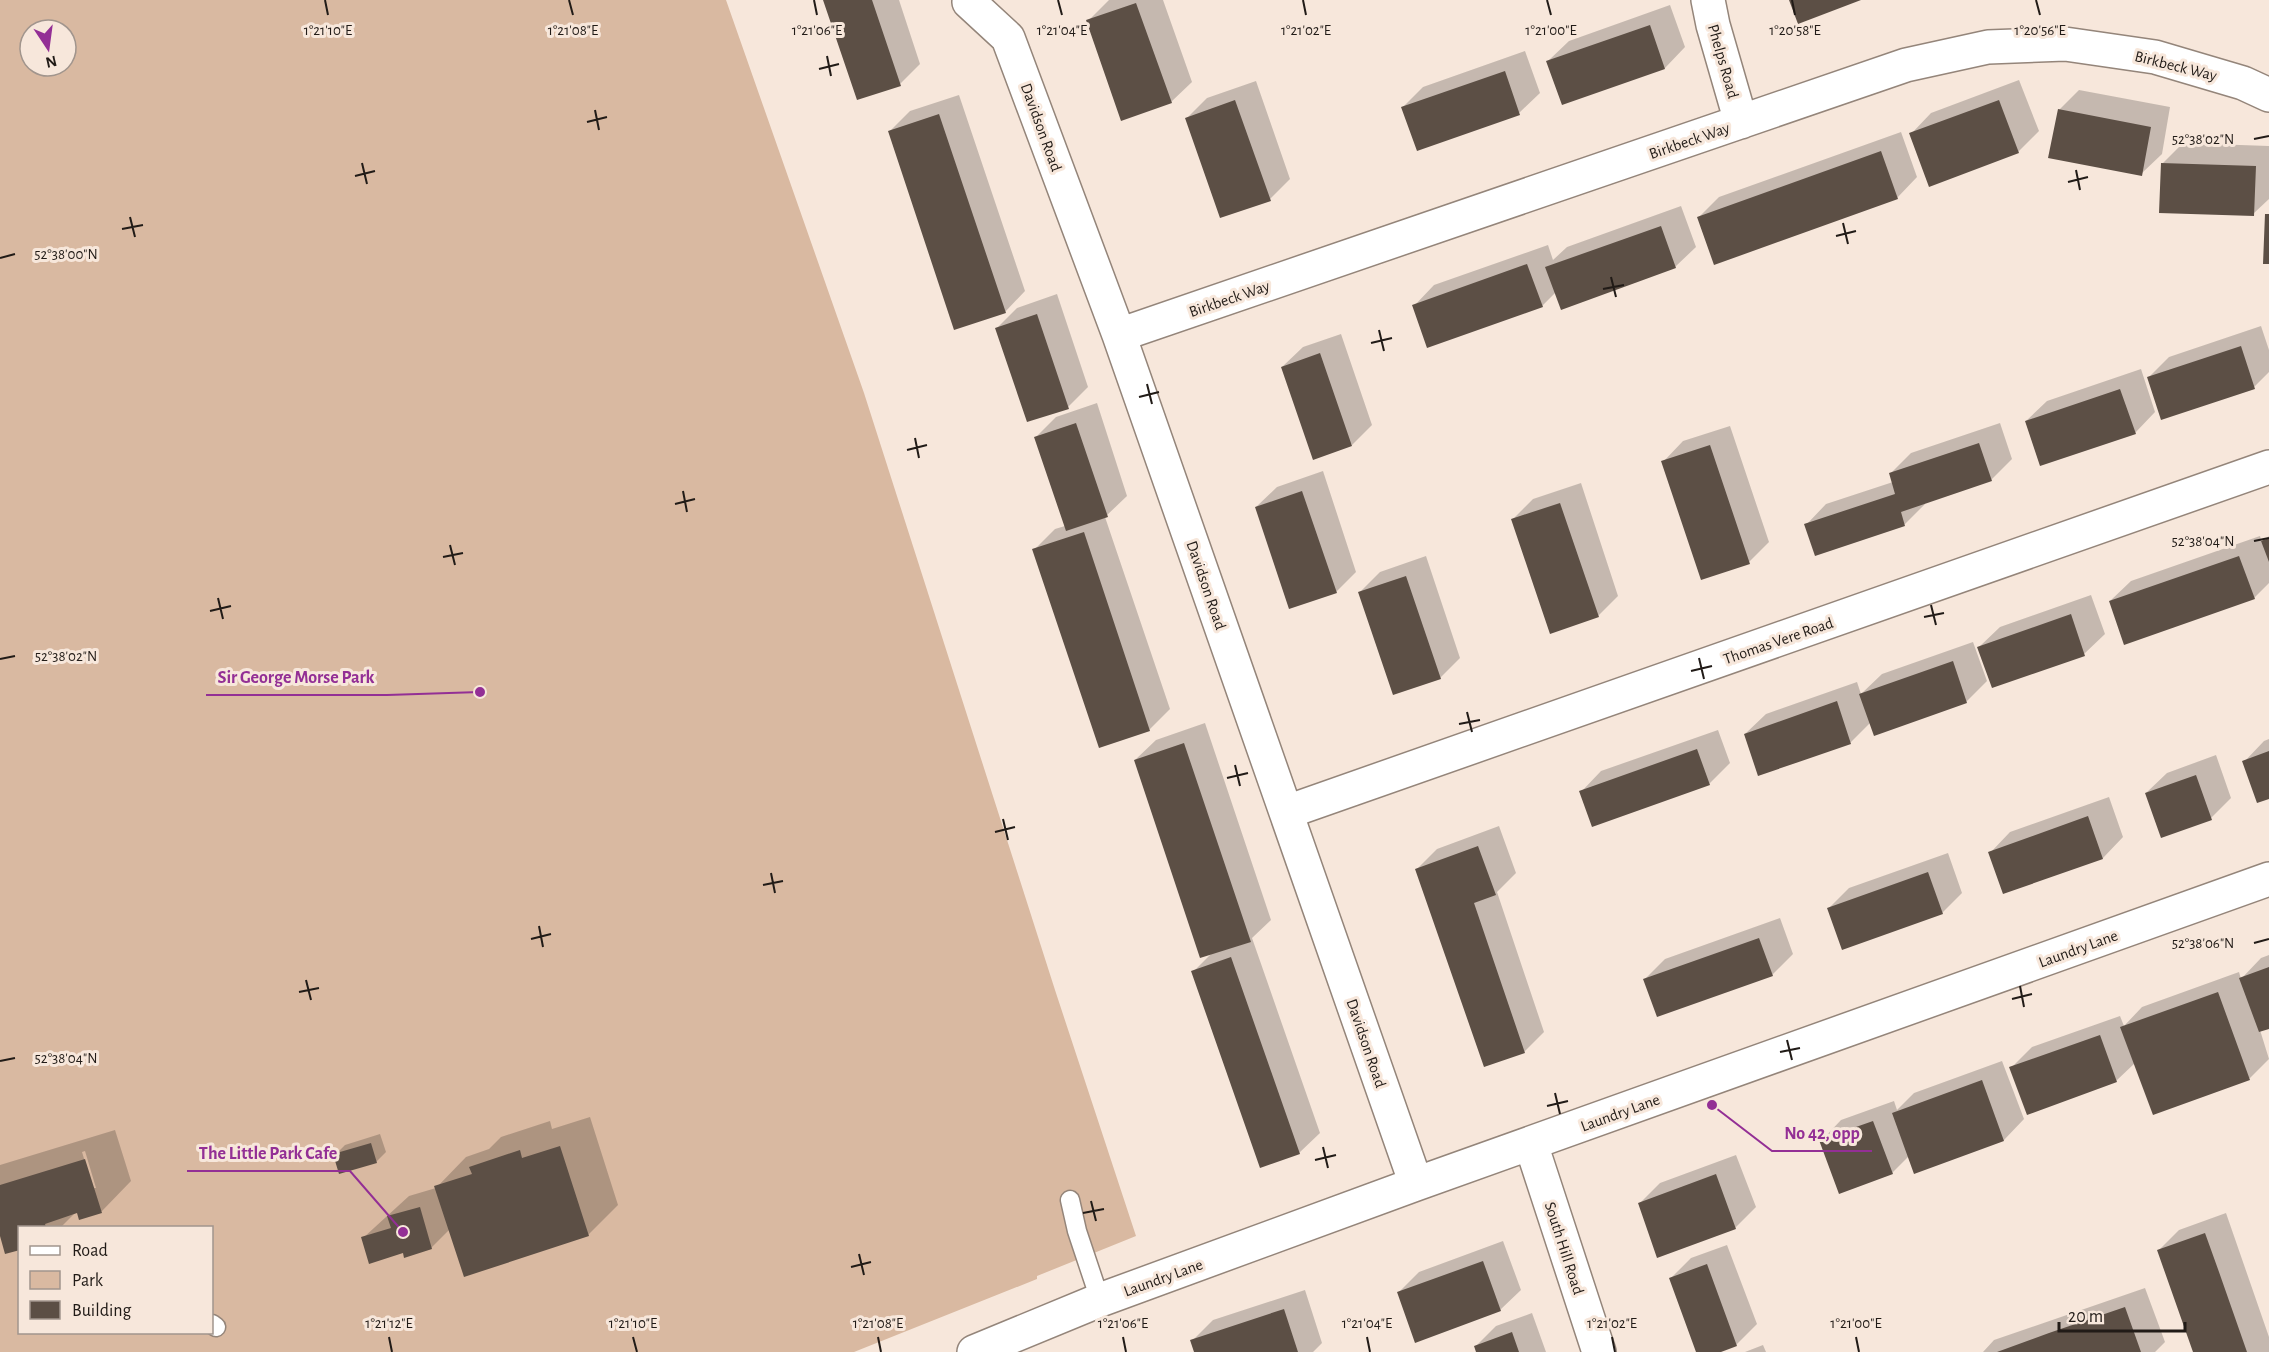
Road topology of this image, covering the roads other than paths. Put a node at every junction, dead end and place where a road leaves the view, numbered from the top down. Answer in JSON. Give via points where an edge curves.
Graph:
{"nodes":[{"id":1,"x":1708,"y":0,"type":"edge"},
{"id":2,"x":969,"y":2,"type":"dead end"},
{"id":3,"x":2269,"y":94,"type":"edge"},
{"id":4,"x":1741,"y":122,"type":"junction"},
{"id":5,"x":1119,"y":335,"type":"junction"},
{"id":6,"x":2269,"y":467,"type":"edge"},
{"id":7,"x":1287,"y":812,"type":"junction"},
{"id":8,"x":2269,"y":879,"type":"edge"},
{"id":9,"x":1531,"y":1144,"type":"junction"},
{"id":10,"x":1416,"y":1184,"type":"junction"},
{"id":11,"x":1070,"y":1200,"type":"dead end"},
{"id":12,"x":1100,"y":1300,"type":"junction"},
{"id":13,"x":974,"y":1352,"type":"edge"},
{"id":14,"x":1599,"y":1352,"type":"edge"}],
"edges":[{"from":1,"to":4,"type":"street","name":"Phelps Road"},
{"from":2,"to":5,"type":"street","name":"Davidson Road","via":[[1008,38]]},
{"from":3,"to":4,"type":"street","name":"Birkbeck Way","via":[[2155,57],[2065,44],[1988,47],[1906,65]]},
{"from":4,"to":5,"type":"street","name":"Birkbeck Way"},
{"from":5,"to":7,"type":"street","name":"Davidson Road"},
{"from":6,"to":7,"type":"street","name":"Thomas Vere Road"},
{"from":7,"to":10,"type":"street","name":"Davidson Road"},
{"from":8,"to":9,"type":"street","name":"Laundry Lane"},
{"from":9,"to":10,"type":"street","name":"Laundry Lane"},
{"from":9,"to":14,"type":"street","name":"South Hill Road"},
{"from":10,"to":12,"type":"street","name":"Laundry Lane"},
{"from":11,"to":12,"type":"lane"},
{"from":12,"to":13,"type":"street","name":"Laundry Lane"}]}
